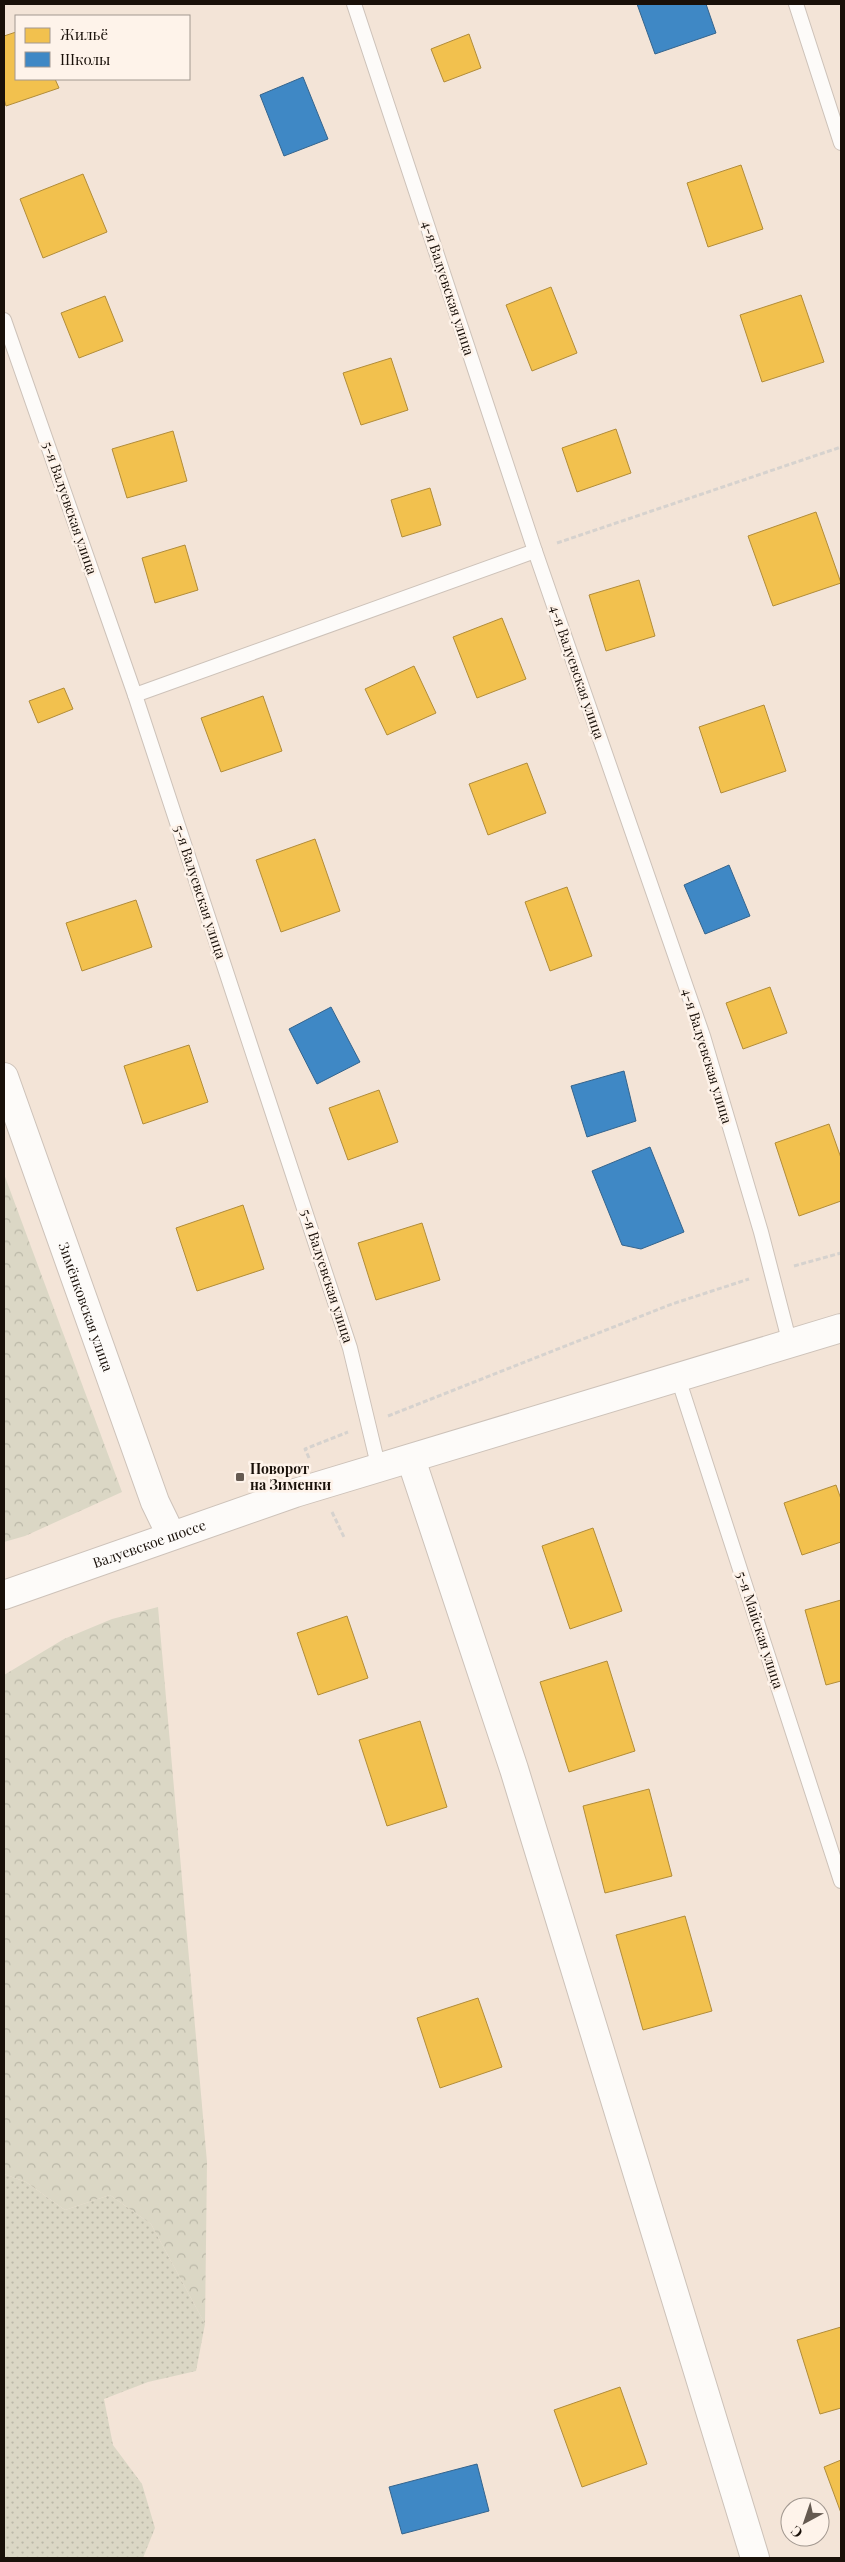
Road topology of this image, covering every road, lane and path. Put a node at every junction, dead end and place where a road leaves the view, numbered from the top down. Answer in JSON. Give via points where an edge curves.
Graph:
{"nodes":[{"id":1,"x":354,"y":4,"type":"edge"},
{"id":2,"x":796,"y":4,"type":"edge"},
{"id":3,"x":841,"y":143,"type":"edge"},
{"id":4,"x":4,"y":320,"type":"edge"},
{"id":5,"x":841,"y":448,"type":"edge"},
{"id":6,"x":535,"y":551,"type":"junction"},
{"id":7,"x":135,"y":695,"type":"junction"},
{"id":8,"x":4,"y":1077,"type":"edge"},
{"id":9,"x":841,"y":1253,"type":"edge"},
{"id":10,"x":771,"y":1273,"type":"junction"},
{"id":11,"x":841,"y":1328,"type":"edge"},
{"id":12,"x":790,"y":1344,"type":"junction"},
{"id":13,"x":678,"y":1378,"type":"junction"},
{"id":14,"x":368,"y":1424,"type":"junction"},
{"id":15,"x":411,"y":1459,"type":"junction"},
{"id":16,"x":379,"y":1469,"type":"junction"},
{"id":17,"x":308,"y":1490,"type":"junction"},
{"id":18,"x":171,"y":1535,"type":"junction"},
{"id":19,"x":4,"y":1595,"type":"edge"},
{"id":20,"x":840,"y":1874,"type":"edge"},
{"id":21,"x":755,"y":2558,"type":"edge"}],
"edges":[{"from":1,"to":6,"type":"lane","name":"4-я Валуевская улица"},
{"from":2,"to":3,"type":"lane"},
{"from":4,"to":7,"type":"lane","name":"5-я Валуевская улица"},
{"from":5,"to":6,"type":"path"},
{"from":6,"to":7,"type":"lane"},
{"from":6,"to":10,"type":"lane","name":"4-я Валуевская улица","via":[[703,1036]]},
{"from":7,"to":14,"type":"lane","name":"5-я Валуевская улица","via":[[350,1348]]},
{"from":8,"to":18,"type":"street","name":"Зимёнковская улица","via":[[155,1502]]},
{"from":9,"to":10,"type":"path"},
{"from":10,"to":12,"type":"lane","name":"4-я Валуевская улица"},
{"from":10,"to":14,"type":"path","via":[[672,1304]]},
{"from":11,"to":12,"type":"street","name":"Валуевское шоссе"},
{"from":12,"to":13,"type":"street","name":"Валуевское шоссе"},
{"from":13,"to":15,"type":"street","name":"Валуевское шоссе"},
{"from":13,"to":20,"type":"lane","name":"5-я Майская улица"},
{"from":14,"to":16,"type":"lane","name":"5-я Валуевская улица"},
{"from":14,"to":17,"type":"path","via":[[305,1449]]},
{"from":15,"to":16,"type":"street","name":"Валуевское шоссе"},
{"from":15,"to":21,"type":"street","via":[[514,1769]]},
{"from":16,"to":17,"type":"street","name":"Валуевское шоссе"},
{"from":17,"to":18,"type":"street","name":"Валуевское шоссе"},
{"from":18,"to":19,"type":"street","name":"Валуевское шоссе"}]}
